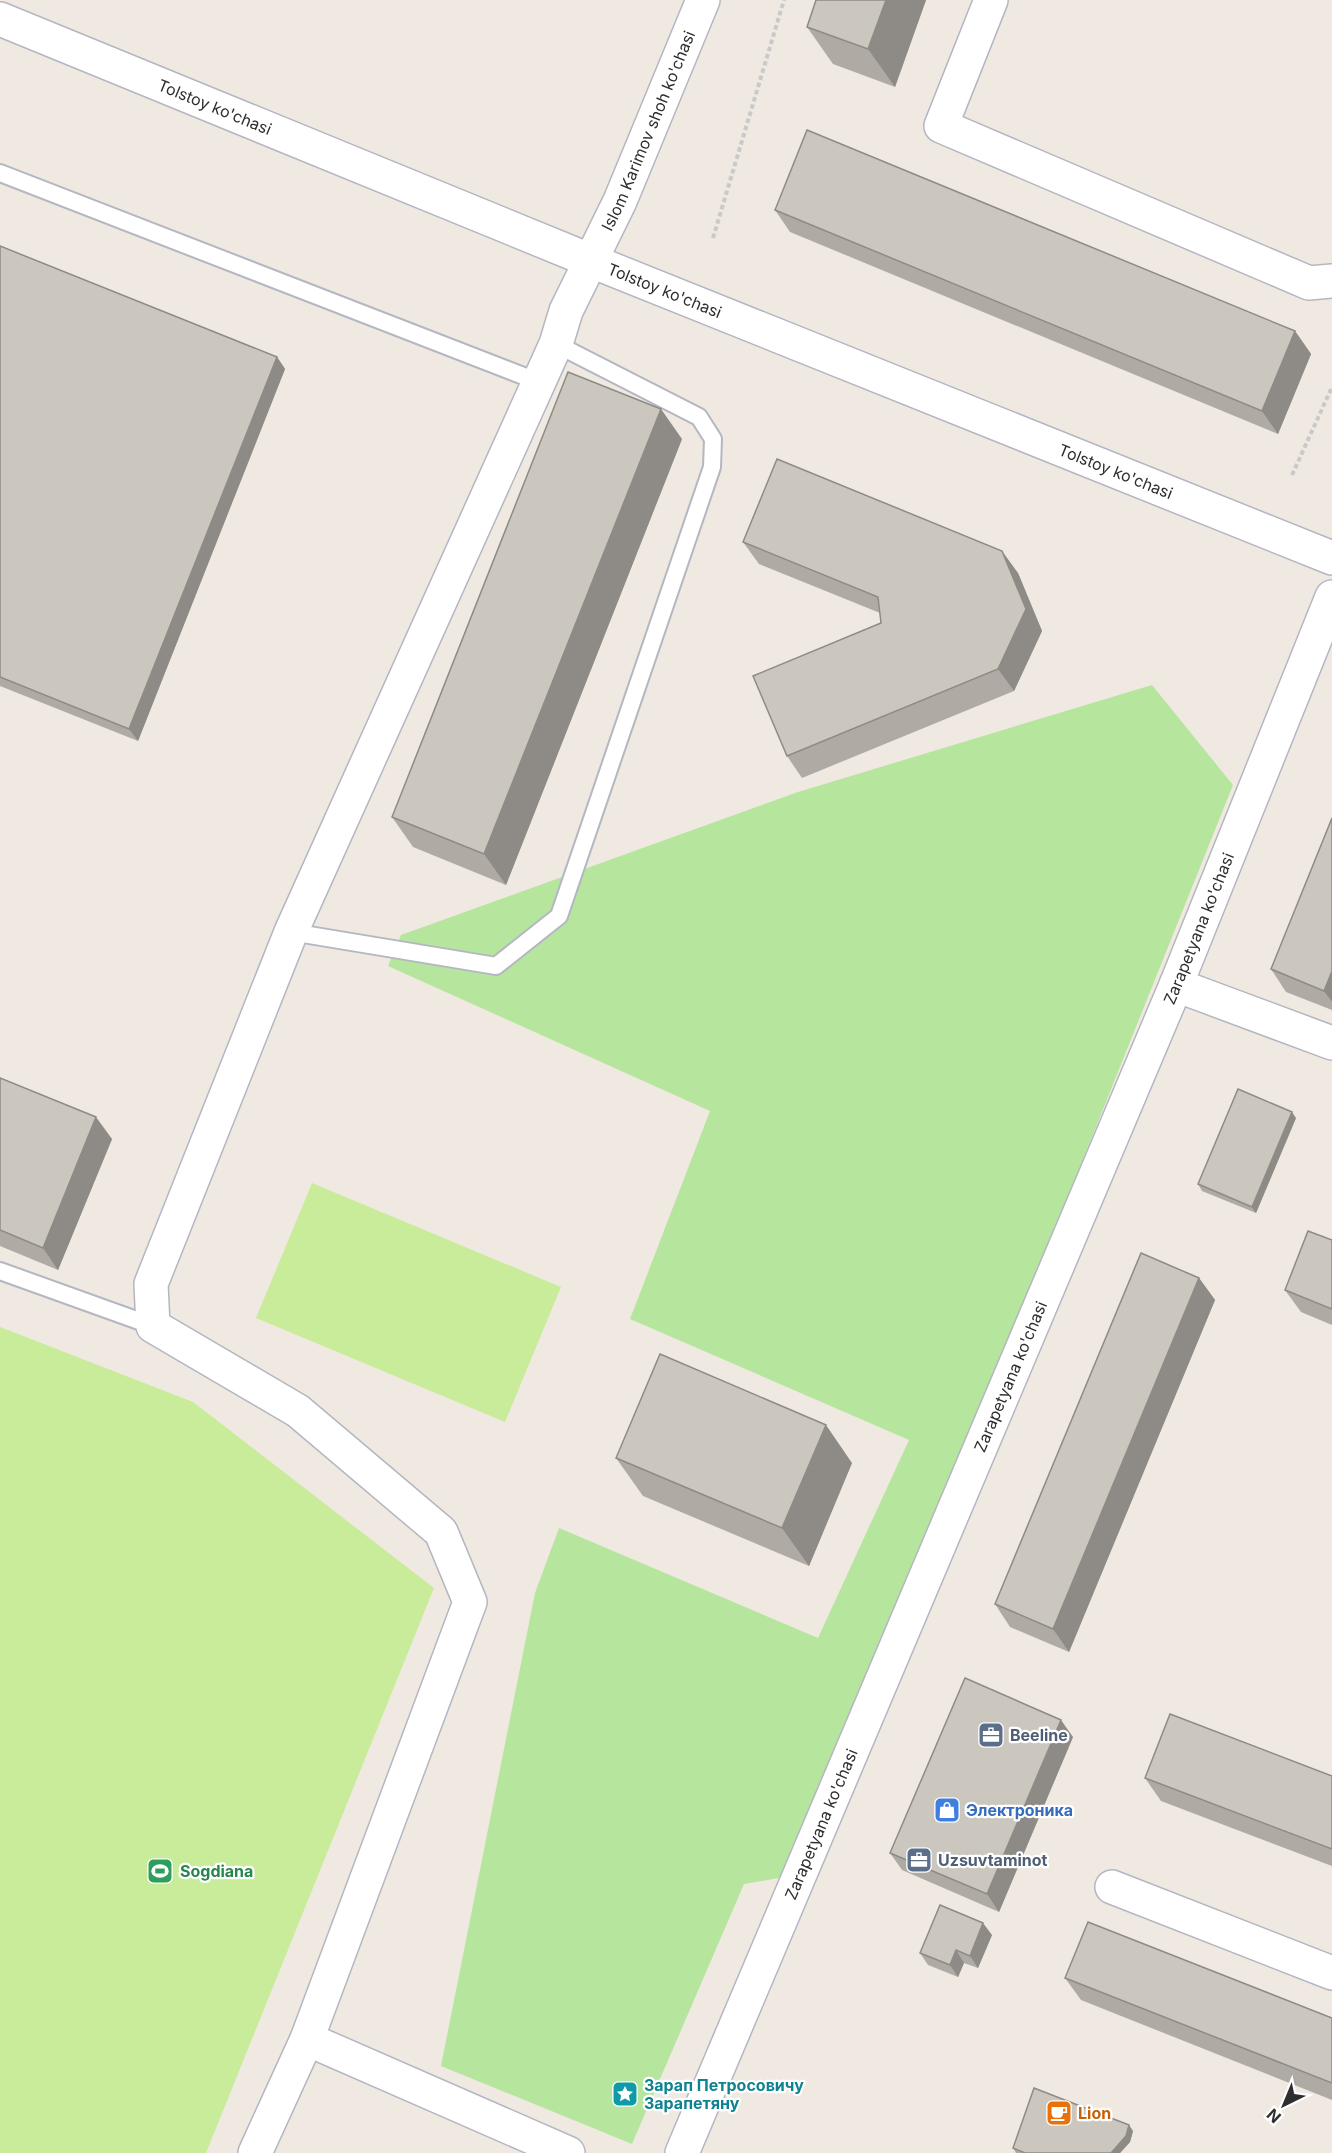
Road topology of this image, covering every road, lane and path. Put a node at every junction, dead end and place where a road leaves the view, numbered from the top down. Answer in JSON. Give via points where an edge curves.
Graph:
{"nodes":[{"id":1,"x":702,"y":0,"type":"edge"},
{"id":2,"x":784,"y":0,"type":"edge"},
{"id":3,"x":991,"y":0,"type":"edge"},
{"id":4,"x":0,"y":19,"type":"edge"},
{"id":5,"x":0,"y":172,"type":"edge"},
{"id":6,"x":713,"y":238,"type":"dead end"},
{"id":7,"x":589,"y":260,"type":"junction"},
{"id":8,"x":1332,"y":281,"type":"edge"},
{"id":9,"x":556,"y":344,"type":"junction"},
{"id":10,"x":539,"y":382,"type":"junction"},
{"id":11,"x":1332,"y":387,"type":"edge"},
{"id":12,"x":1292,"y":475,"type":"dead end"},
{"id":13,"x":1332,"y":558,"type":"edge"},
{"id":14,"x":1332,"y":597,"type":"edge"},
{"id":15,"x":291,"y":932,"type":"junction"},
{"id":16,"x":1176,"y":986,"type":"junction"},
{"id":17,"x":1332,"y":1043,"type":"edge"},
{"id":18,"x":0,"y":1271,"type":"edge"},
{"id":19,"x":153,"y":1326,"type":"junction"},
{"id":20,"x":1112,"y":1887,"type":"dead end"},
{"id":21,"x":1332,"y":1973,"type":"edge"},
{"id":22,"x":307,"y":2039,"type":"junction"},
{"id":23,"x":255,"y":2153,"type":"edge"},
{"id":24,"x":568,"y":2153,"type":"edge"},
{"id":25,"x":682,"y":2153,"type":"edge"}],
"edges":[{"from":1,"to":7,"type":"street","name":"Islom Karimov shoh ko'chasi","via":[[620,201]]},
{"from":2,"to":6,"type":"path"},
{"from":3,"to":8,"type":"street","via":[[941,126],[1309,283]]},
{"from":4,"to":7,"type":"street","name":"Tolstoy ko'chasi"},
{"from":5,"to":10,"type":"lane"},
{"from":7,"to":9,"type":"street","name":"Islom Karimov shoh ko'chasi"},
{"from":7,"to":13,"type":"street","name":"Tolstoy ko'chasi"},
{"from":9,"to":10,"type":"street","name":"Islom Karimov shoh ko'chasi"},
{"from":9,"to":15,"type":"lane","via":[[699,417],[713,439],[712,467],[559,916],[496,966]]},
{"from":10,"to":15,"type":"street","name":"Islom Karimov shoh ko'chasi"},
{"from":11,"to":12,"type":"path"},
{"from":14,"to":16,"type":"street","name":"Zarapetyana ko'chasi"},
{"from":15,"to":19,"type":"street","name":"Islom Karimov shoh ko'chasi","via":[[151,1284]]},
{"from":16,"to":17,"type":"street"},
{"from":16,"to":25,"type":"street","name":"Zarapetyana ko'chasi"},
{"from":18,"to":19,"type":"lane"},
{"from":19,"to":22,"type":"street","via":[[298,1411],[441,1532],[470,1602]]},
{"from":20,"to":21,"type":"street"},
{"from":22,"to":23,"type":"street"},
{"from":22,"to":24,"type":"street"}]}
